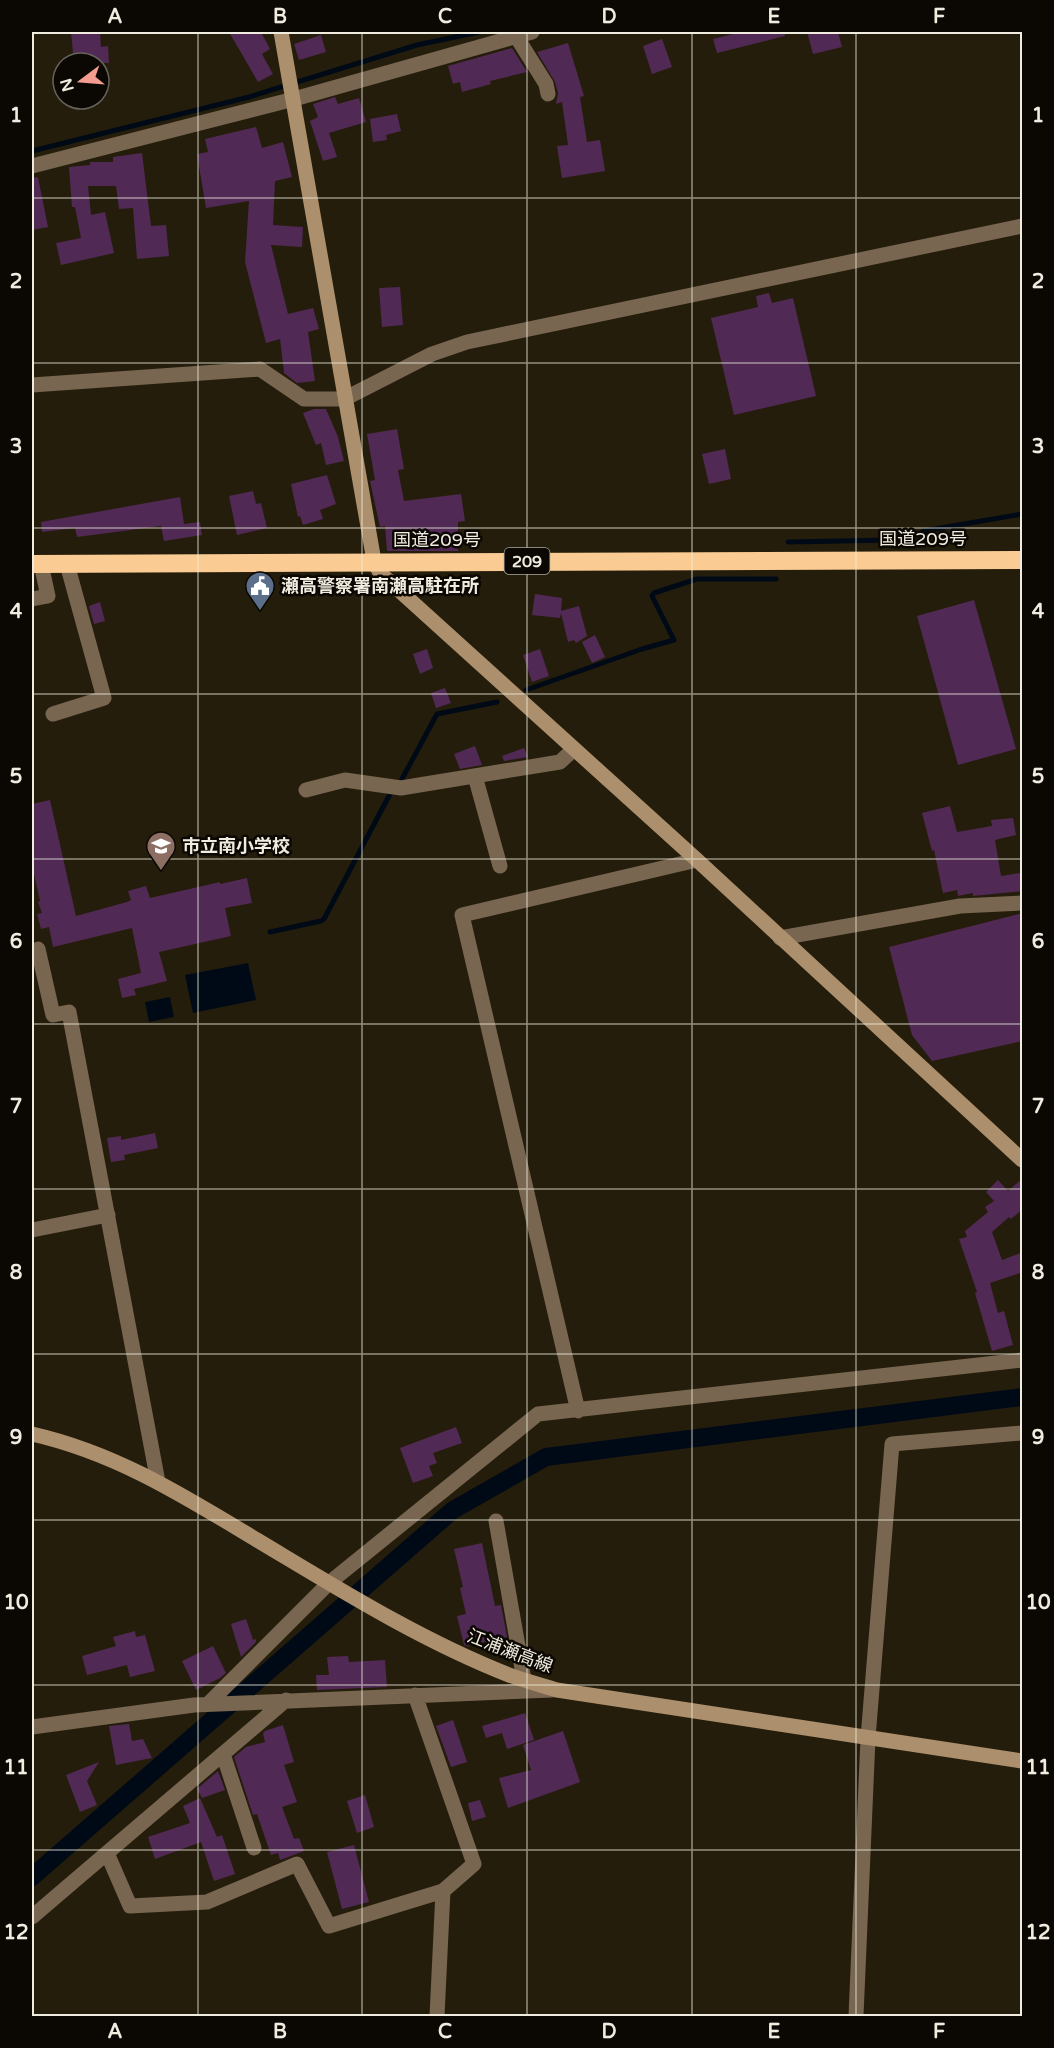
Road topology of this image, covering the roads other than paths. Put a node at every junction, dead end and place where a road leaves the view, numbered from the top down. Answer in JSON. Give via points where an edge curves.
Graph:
{"nodes":[{"id":1,"x":281,"y":32,"type":"edge"},
{"id":2,"x":532,"y":32,"type":"edge"},
{"id":3,"x":516,"y":36,"type":"junction"},
{"id":4,"x":293,"y":94,"type":"junction"},
{"id":5,"x":548,"y":94,"type":"dead end"},
{"id":6,"x":32,"y":166,"type":"edge"},
{"id":7,"x":1023,"y":226,"type":"edge"},
{"id":8,"x":32,"y":385,"type":"edge"},
{"id":9,"x":344,"y":399,"type":"junction"},
{"id":10,"x":1023,"y":560,"type":"edge"},
{"id":11,"x":374,"y":561,"type":"junction"},
{"id":12,"x":36,"y":564,"type":"edge"},
{"id":13,"x":67,"y":564,"type":"junction"},
{"id":14,"x":32,"y":599,"type":"edge"},
{"id":15,"x":53,"y":714,"type":"dead end"},
{"id":16,"x":574,"y":749,"type":"junction"},
{"id":17,"x":475,"y":776,"type":"junction"},
{"id":18,"x":306,"y":790,"type":"dead end"},
{"id":19,"x":697,"y":860,"type":"junction"},
{"id":20,"x":500,"y":866,"type":"dead end"},
{"id":21,"x":1023,"y":903,"type":"edge"},
{"id":22,"x":780,"y":938,"type":"junction"},
{"id":23,"x":38,"y":949,"type":"dead end"},
{"id":24,"x":1023,"y":1160,"type":"edge"},
{"id":25,"x":108,"y":1215,"type":"junction"},
{"id":26,"x":32,"y":1230,"type":"edge"},
{"id":27,"x":1023,"y":1359,"type":"edge"},
{"id":28,"x":578,"y":1411,"type":"junction"},
{"id":29,"x":1023,"y":1433,"type":"edge"},
{"id":30,"x":32,"y":1434,"type":"edge"},
{"id":31,"x":158,"y":1482,"type":"junction"},
{"id":32,"x":496,"y":1521,"type":"dead end"},
{"id":33,"x":334,"y":1586,"type":"junction"},
{"id":34,"x":524,"y":1680,"type":"junction"},
{"id":35,"x":557,"y":1690,"type":"junction"},
{"id":36,"x":415,"y":1695,"type":"junction"},
{"id":37,"x":286,"y":1700,"type":"junction"},
{"id":38,"x":201,"y":1705,"type":"junction"},
{"id":39,"x":32,"y":1727,"type":"edge"},
{"id":40,"x":868,"y":1738,"type":"junction"},
{"id":41,"x":223,"y":1754,"type":"junction"},
{"id":42,"x":1023,"y":1761,"type":"edge"},
{"id":43,"x":254,"y":1848,"type":"dead end"},
{"id":44,"x":107,"y":1853,"type":"junction"},
{"id":45,"x":443,"y":1891,"type":"junction"},
{"id":46,"x":32,"y":1917,"type":"edge"},
{"id":47,"x":437,"y":2016,"type":"edge"},
{"id":48,"x":856,"y":2016,"type":"edge"}],
"edges":[{"from":1,"to":4,"type":"street"},
{"from":2,"to":3,"type":"street"},
{"from":3,"to":4,"type":"street"},
{"from":3,"to":5,"type":"street","via":[[546,84]]},
{"from":4,"to":6,"type":"street"},
{"from":4,"to":9,"type":"street"},
{"from":7,"to":9,"type":"street","via":[[467,342],[432,354]]},
{"from":8,"to":9,"type":"street","via":[[260,369],[304,399]]},
{"from":9,"to":11,"type":"street"},
{"from":10,"to":11,"type":"highway","name":"国道209号","number":"209"},
{"from":11,"to":13,"type":"highway","name":"国道209号","number":"209"},
{"from":11,"to":16,"type":"street","via":[[380,573]]},
{"from":12,"to":13,"type":"highway","name":"国道209号","number":"209"},
{"from":12,"to":14,"type":"street","via":[[48,596]]},
{"from":13,"to":15,"type":"street","via":[[104,698]]},
{"from":16,"to":17,"type":"street","via":[[560,762]]},
{"from":16,"to":19,"type":"street"},
{"from":17,"to":18,"type":"street","via":[[401,788],[345,780]]},
{"from":17,"to":20,"type":"street"},
{"from":19,"to":22,"type":"street"},
{"from":19,"to":28,"type":"street","via":[[462,915]]},
{"from":21,"to":22,"type":"street","via":[[960,906]]},
{"from":22,"to":24,"type":"street"},
{"from":23,"to":25,"type":"street","via":[[53,1015],[69,1012]]},
{"from":25,"to":26,"type":"street"},
{"from":25,"to":31,"type":"street"},
{"from":27,"to":28,"type":"street"},
{"from":28,"to":33,"type":"street","via":[[538,1414]]},
{"from":29,"to":40,"type":"street","via":[[892,1444]]},
{"from":30,"to":31,"type":"street","name":"江浦瀬高線","via":[[110,1458]]},
{"from":31,"to":33,"type":"street","name":"江浦瀬高線"},
{"from":32,"to":34,"type":"street"},
{"from":33,"to":34,"type":"street","name":"江浦瀬高線","via":[[465,1656]]},
{"from":33,"to":38,"type":"street"},
{"from":34,"to":35,"type":"street","name":"江浦瀬高線"},
{"from":35,"to":36,"type":"street"},
{"from":35,"to":40,"type":"street","name":"江浦瀬高線"},
{"from":36,"to":37,"type":"street"},
{"from":36,"to":45,"type":"street","via":[[474,1864]]},
{"from":37,"to":38,"type":"street"},
{"from":37,"to":41,"type":"street"},
{"from":38,"to":39,"type":"street"},
{"from":40,"to":42,"type":"street","name":"江浦瀬高線"},
{"from":40,"to":48,"type":"street"},
{"from":41,"to":43,"type":"street"},
{"from":41,"to":44,"type":"street"},
{"from":44,"to":45,"type":"street","via":[[130,1906],[207,1902],[297,1864],[329,1926]]},
{"from":44,"to":46,"type":"street"},
{"from":45,"to":47,"type":"street"}]}
